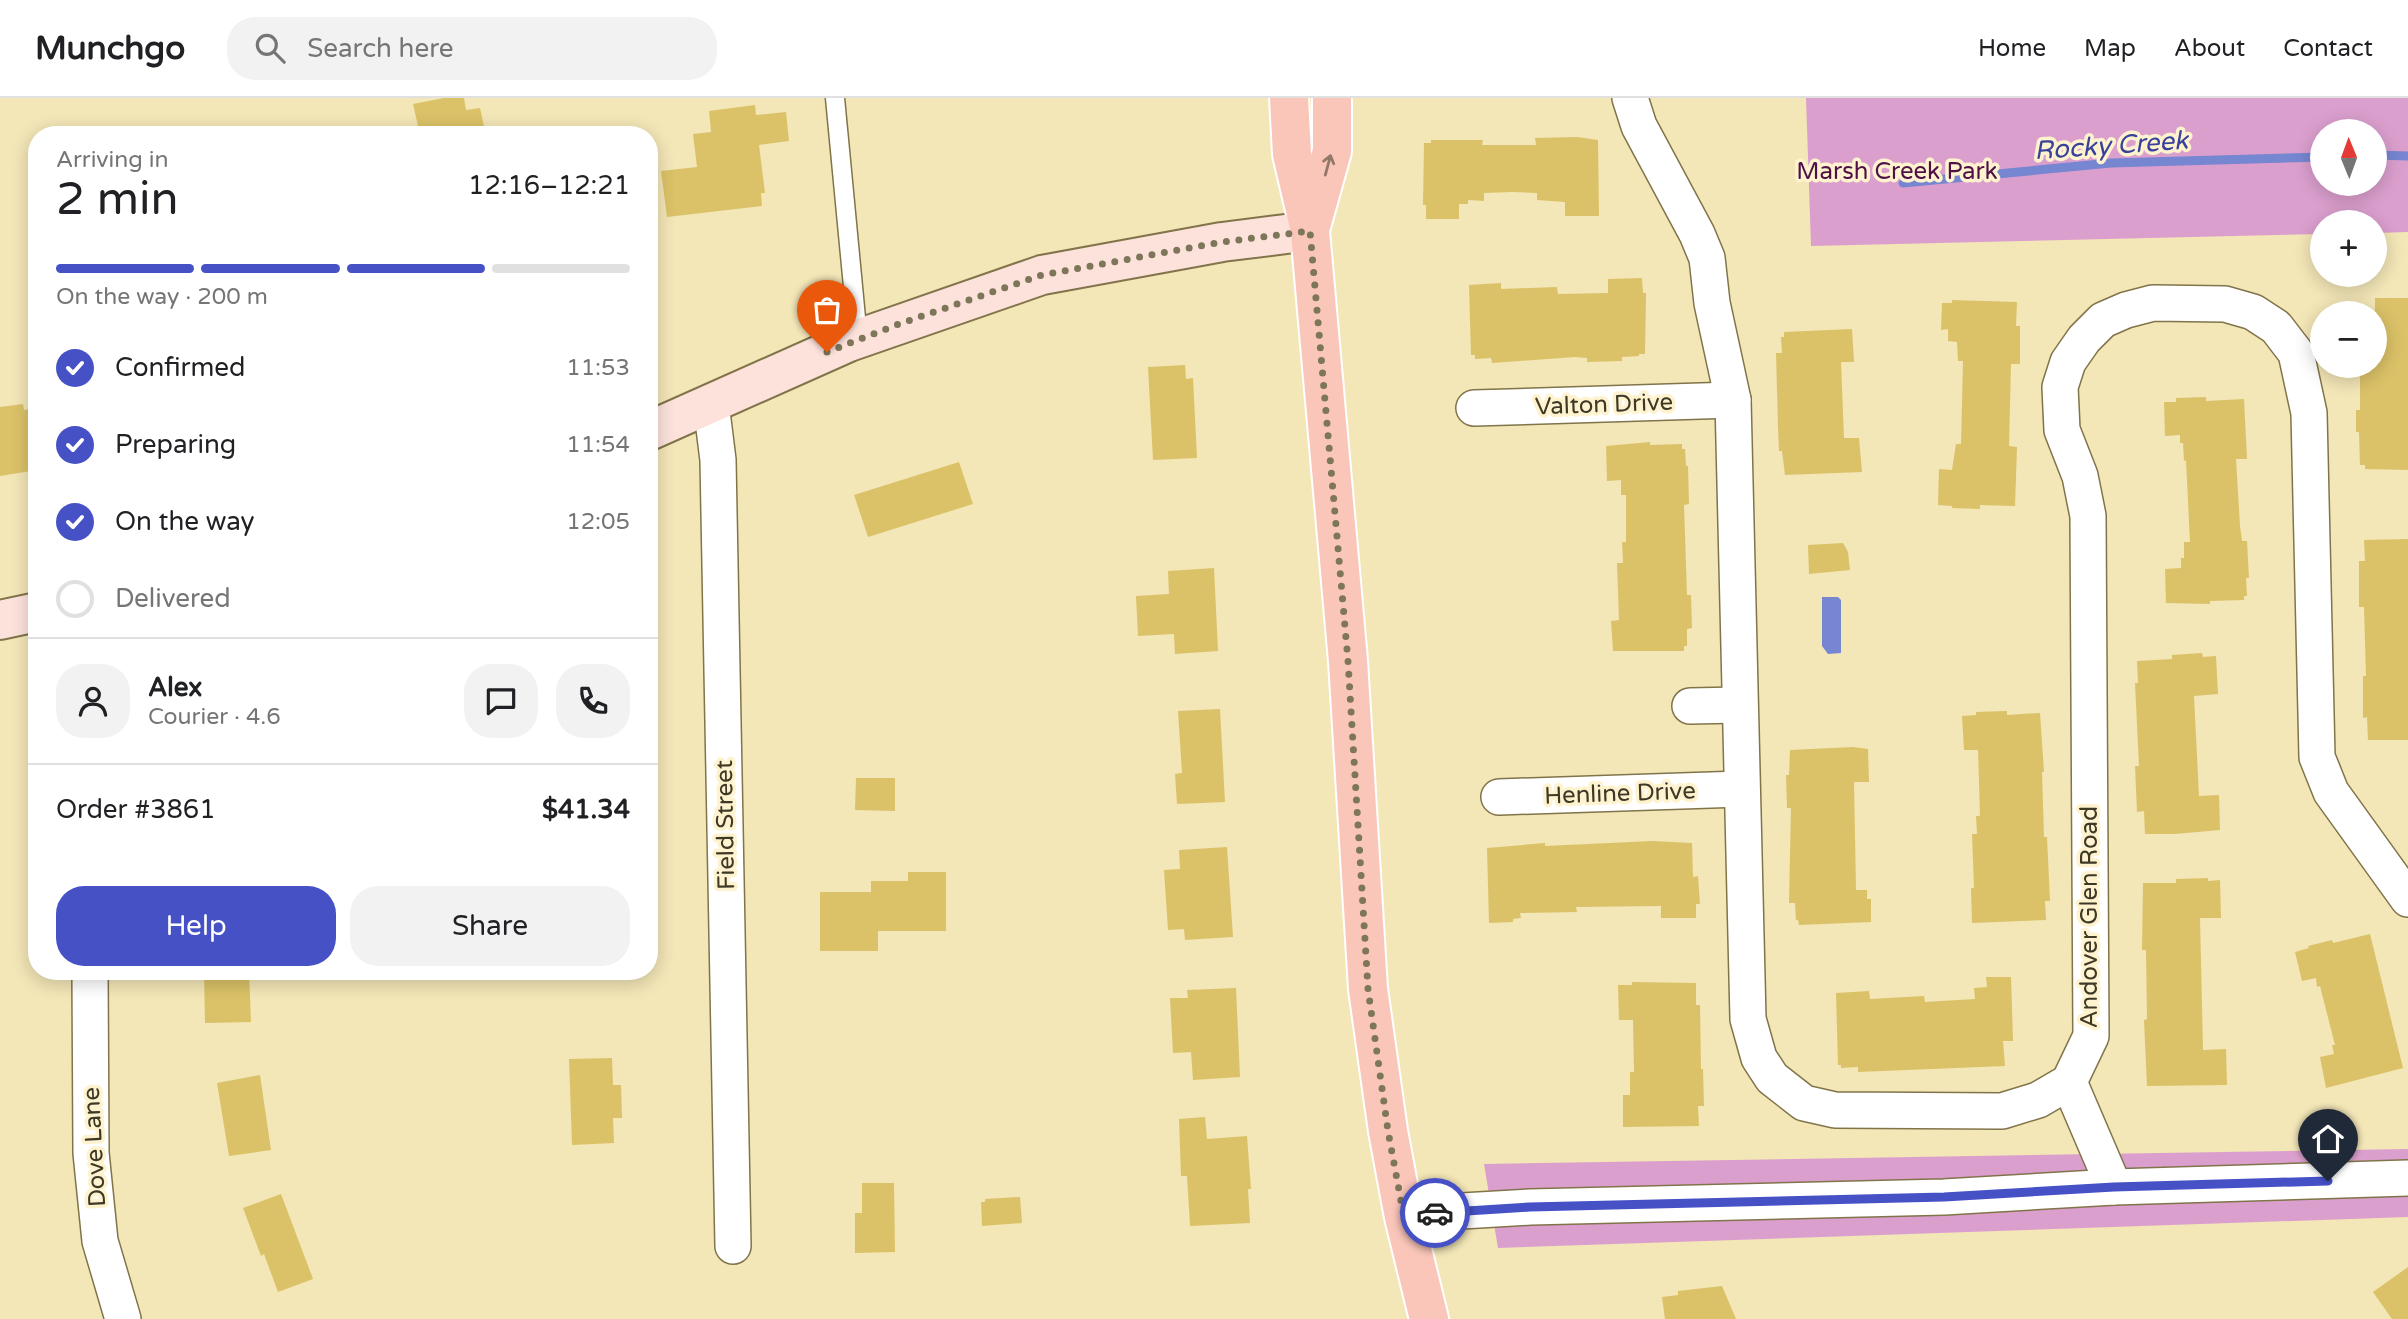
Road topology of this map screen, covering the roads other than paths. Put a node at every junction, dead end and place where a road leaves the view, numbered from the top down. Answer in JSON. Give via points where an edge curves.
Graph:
{"nodes":[{"id":1,"x":835,"y":98,"type":"edge"},
{"id":2,"x":1289,"y":98,"type":"edge"},
{"id":3,"x":1332,"y":98,"type":"edge"},
{"id":4,"x":1630,"y":98,"type":"edge"},
{"id":5,"x":1310,"y":231,"type":"junction"},
{"id":6,"x":858,"y":339,"type":"junction"},
{"id":7,"x":1733,"y":400,"type":"junction"},
{"id":8,"x":711,"y":404,"type":"junction"},
{"id":9,"x":1475,"y":408,"type":"dead end"},
{"id":10,"x":658,"y":427,"type":"edge"},
{"id":11,"x":28,"y":614,"type":"edge"},
{"id":12,"x":0,"y":620,"type":"edge"},
{"id":13,"x":1739,"y":705,"type":"junction"},
{"id":14,"x":1690,"y":706,"type":"dead end"},
{"id":15,"x":1741,"y":789,"type":"junction"},
{"id":16,"x":1499,"y":797,"type":"dead end"},
{"id":17,"x":2408,"y":899,"type":"edge"},
{"id":18,"x":90,"y":980,"type":"edge"},
{"id":19,"x":2069,"y":1082,"type":"junction"},
{"id":20,"x":2408,"y":1178,"type":"edge"},
{"id":21,"x":2114,"y":1187,"type":"junction"},
{"id":22,"x":1404,"y":1217,"type":"junction"},
{"id":23,"x":733,"y":1246,"type":"dead end"},
{"id":24,"x":123,"y":1319,"type":"edge"},
{"id":25,"x":1429,"y":1319,"type":"edge"}],
"edges":[{"from":1,"to":6,"type":"lane"},
{"from":2,"to":5,"type":"main road","via":[[1292,154]]},
{"from":5,"to":3,"type":"main road","one_way":true,"via":[[1332,152]]},
{"from":4,"to":7,"type":"street","via":[[1639,126],[1707,258]]},
{"from":5,"to":6,"type":"street","via":[[1042,275]]},
{"from":5,"to":22,"type":"main road","via":[[1348,661],[1368,989]]},
{"from":6,"to":8,"type":"street"},
{"from":7,"to":9,"type":"street","name":"Valton Drive"},
{"from":7,"to":13,"type":"street"},
{"from":8,"to":10,"type":"street"},
{"from":8,"to":23,"type":"street","name":"Field Street","via":[[718,460]]},
{"from":11,"to":12,"type":"street"},
{"from":13,"to":14,"type":"street"},
{"from":13,"to":15,"type":"street"},
{"from":15,"to":16,"type":"street","name":"Henline Drive"},
{"from":15,"to":19,"type":"street","via":[[1748,1020],[1759,1058],[1772,1078],[1804,1103],[1835,1110],[2002,1111],[2038,1100]]},
{"from":17,"to":19,"type":"street","name":"Andover Glen Road","via":[[2332,792],[2318,757],[2309,413],[2296,353],[2276,327],[2253,312],[2225,304],[2154,303],[2104,320],[2068,362],[2060,387],[2062,430],[2080,477],[2088,516],[2091,1036]]},
{"from":18,"to":24,"type":"street","name":"Dove Lane","via":[[91,1153],[100,1241]]},
{"from":19,"to":21,"type":"street"},
{"from":20,"to":21,"type":"street"},
{"from":21,"to":22,"type":"street","via":[[1944,1197],[1530,1207]]},
{"from":22,"to":25,"type":"main road"}]}
